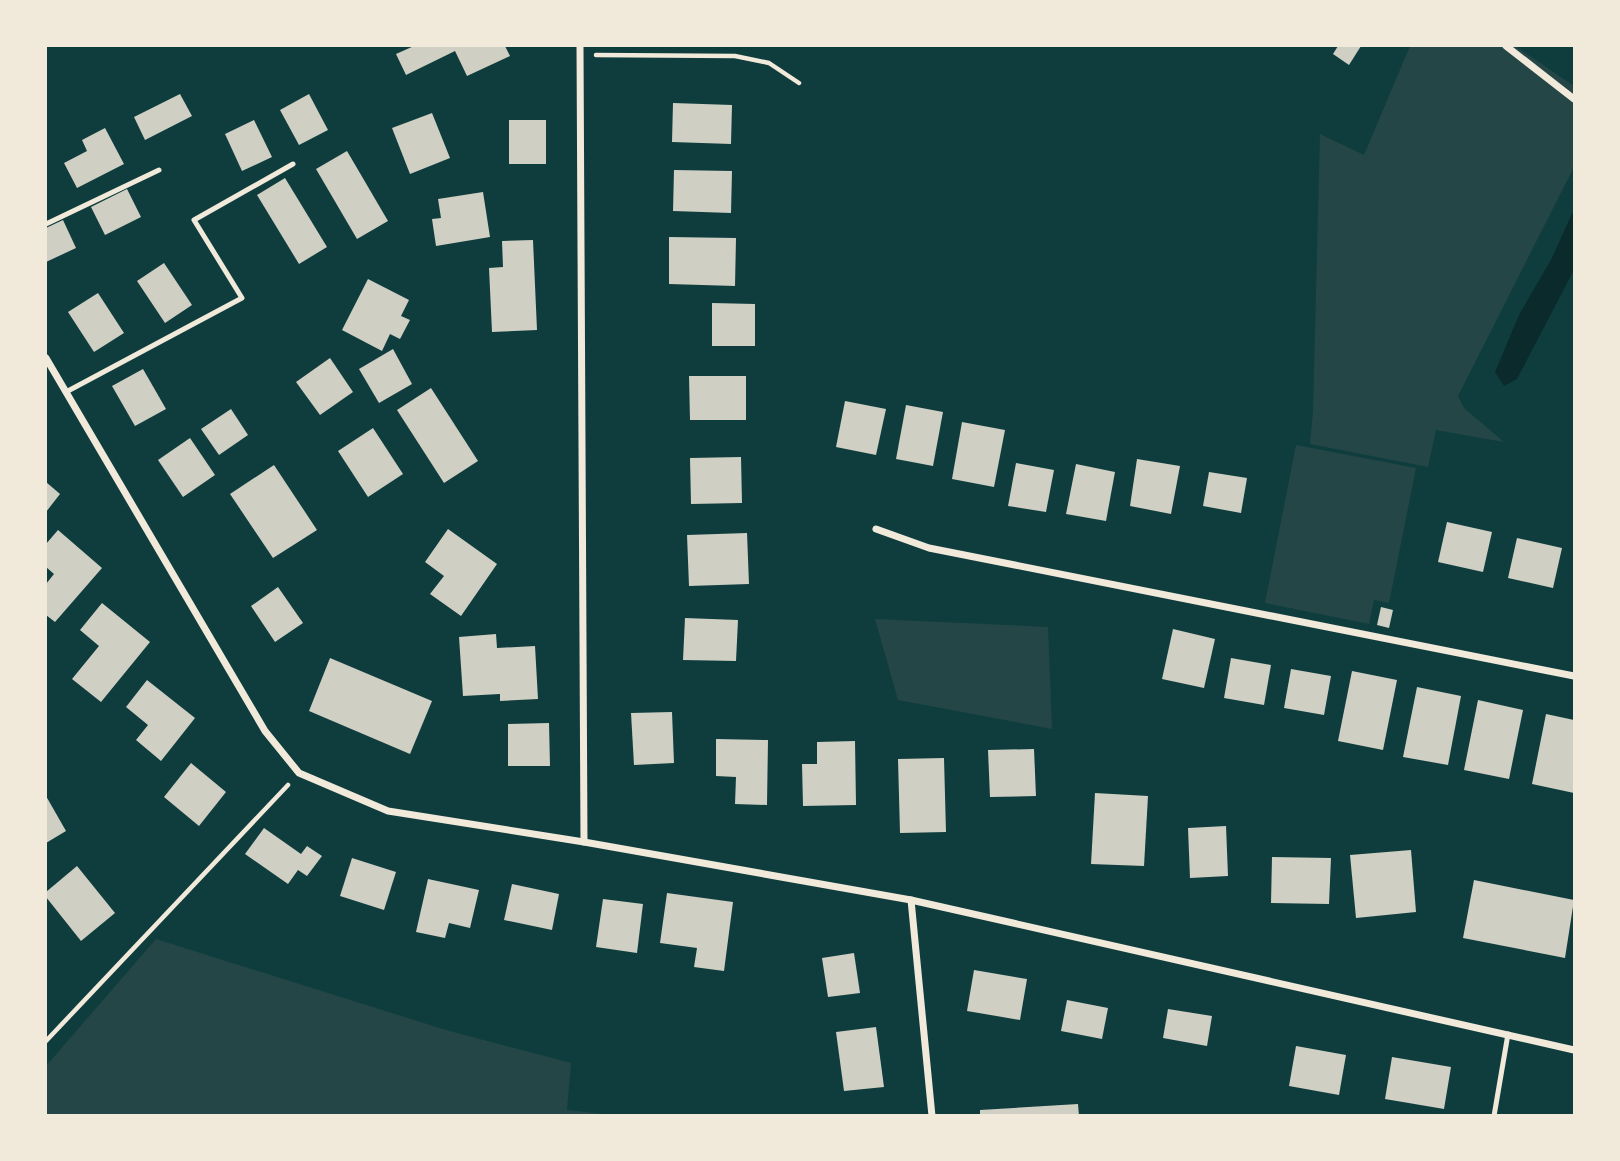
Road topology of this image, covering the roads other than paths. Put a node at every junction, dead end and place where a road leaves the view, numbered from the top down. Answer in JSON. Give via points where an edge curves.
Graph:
{"nodes":[{"id":1,"x":580,"y":46,"type":"edge"},
{"id":2,"x":1506,"y":46,"type":"edge"},
{"id":3,"x":1574,"y":99,"type":"edge"},
{"id":4,"x":293,"y":164,"type":"dead end"},
{"id":5,"x":159,"y":170,"type":"dead end"},
{"id":6,"x":46,"y":224,"type":"edge"},
{"id":7,"x":46,"y":358,"type":"edge"},
{"id":8,"x":66,"y":392,"type":"junction"},
{"id":9,"x":876,"y":529,"type":"dead end"},
{"id":10,"x":1574,"y":676,"type":"edge"},
{"id":11,"x":584,"y":842,"type":"junction"},
{"id":12,"x":911,"y":900,"type":"junction"},
{"id":13,"x":1508,"y":1034,"type":"junction"},
{"id":14,"x":1574,"y":1050,"type":"edge"},
{"id":15,"x":932,"y":1115,"type":"edge"},
{"id":16,"x":1494,"y":1115,"type":"edge"}],
"edges":[{"from":1,"to":11,"type":"street"},
{"from":2,"to":3,"type":"street"},
{"from":4,"to":8,"type":"lane","via":[[194,220],[242,298]]},
{"from":5,"to":6,"type":"lane"},
{"from":7,"to":8,"type":"street"},
{"from":8,"to":11,"type":"street","via":[[265,731],[299,774],[388,811]]},
{"from":9,"to":10,"type":"street","via":[[929,548]]},
{"from":11,"to":12,"type":"street"},
{"from":12,"to":13,"type":"street"},
{"from":12,"to":15,"type":"street"},
{"from":13,"to":14,"type":"street"},
{"from":13,"to":16,"type":"lane"}]}
